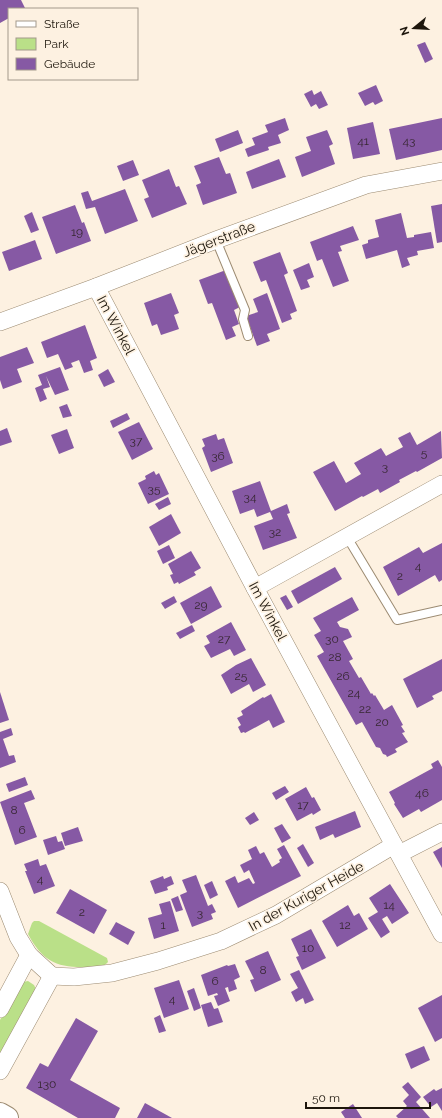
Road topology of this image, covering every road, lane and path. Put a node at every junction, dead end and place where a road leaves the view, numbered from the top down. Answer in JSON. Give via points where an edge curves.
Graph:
{"nodes":[{"id":1,"x":442,"y":170,"type":"edge"},
{"id":2,"x":216,"y":240,"type":"junction"},
{"id":3,"x":96,"y":287,"type":"junction"},
{"id":4,"x":0,"y":322,"type":"edge"},
{"id":5,"x":248,"y":336,"type":"dead end"},
{"id":6,"x":442,"y":484,"type":"edge"},
{"id":7,"x":347,"y":537,"type":"junction"},
{"id":8,"x":255,"y":588,"type":"junction"},
{"id":9,"x":442,"y":610,"type":"edge"},
{"id":10,"x":442,"y":832,"type":"edge"},
{"id":11,"x":396,"y":849,"type":"junction"},
{"id":12,"x":0,"y":891,"type":"edge"},
{"id":13,"x":442,"y":934,"type":"edge"},
{"id":14,"x":29,"y":955,"type":"junction"},
{"id":15,"x":52,"y":976,"type":"junction"},
{"id":16,"x":0,"y":1008,"type":"edge"},
{"id":17,"x":0,"y":1071,"type":"edge"},
{"id":18,"x":0,"y":1114,"type":"edge"},
{"id":19,"x":7,"y":1118,"type":"edge"}],
"edges":[{"from":1,"to":2,"type":"street","name":"Jägerstraße","via":[[366,185]]},
{"from":2,"to":3,"type":"street","name":"Jägerstraße"},
{"from":2,"to":5,"type":"lane","via":[[246,310],[243,319]]},
{"from":3,"to":4,"type":"street","name":"Jägerstraße"},
{"from":3,"to":8,"type":"street","name":"Im Winkel"},
{"from":6,"to":7,"type":"street"},
{"from":7,"to":8,"type":"street"},
{"from":7,"to":9,"type":"lane","via":[[397,620]]},
{"from":8,"to":11,"type":"street","name":"Im Winkel"},
{"from":10,"to":11,"type":"street","name":"In der Kuriger Heide"},
{"from":11,"to":13,"type":"street","name":"Im Winkel"},
{"from":11,"to":15,"type":"street","name":"In der Kuriger Heide","via":[[276,915],[221,941],[112,973],[74,978]]},
{"from":12,"to":14,"type":"street","via":[[18,937]]},
{"from":14,"to":15,"type":"street"},
{"from":14,"to":16,"type":"street"},
{"from":15,"to":17,"type":"street"},
{"from":18,"to":19,"type":"main road"}]}
